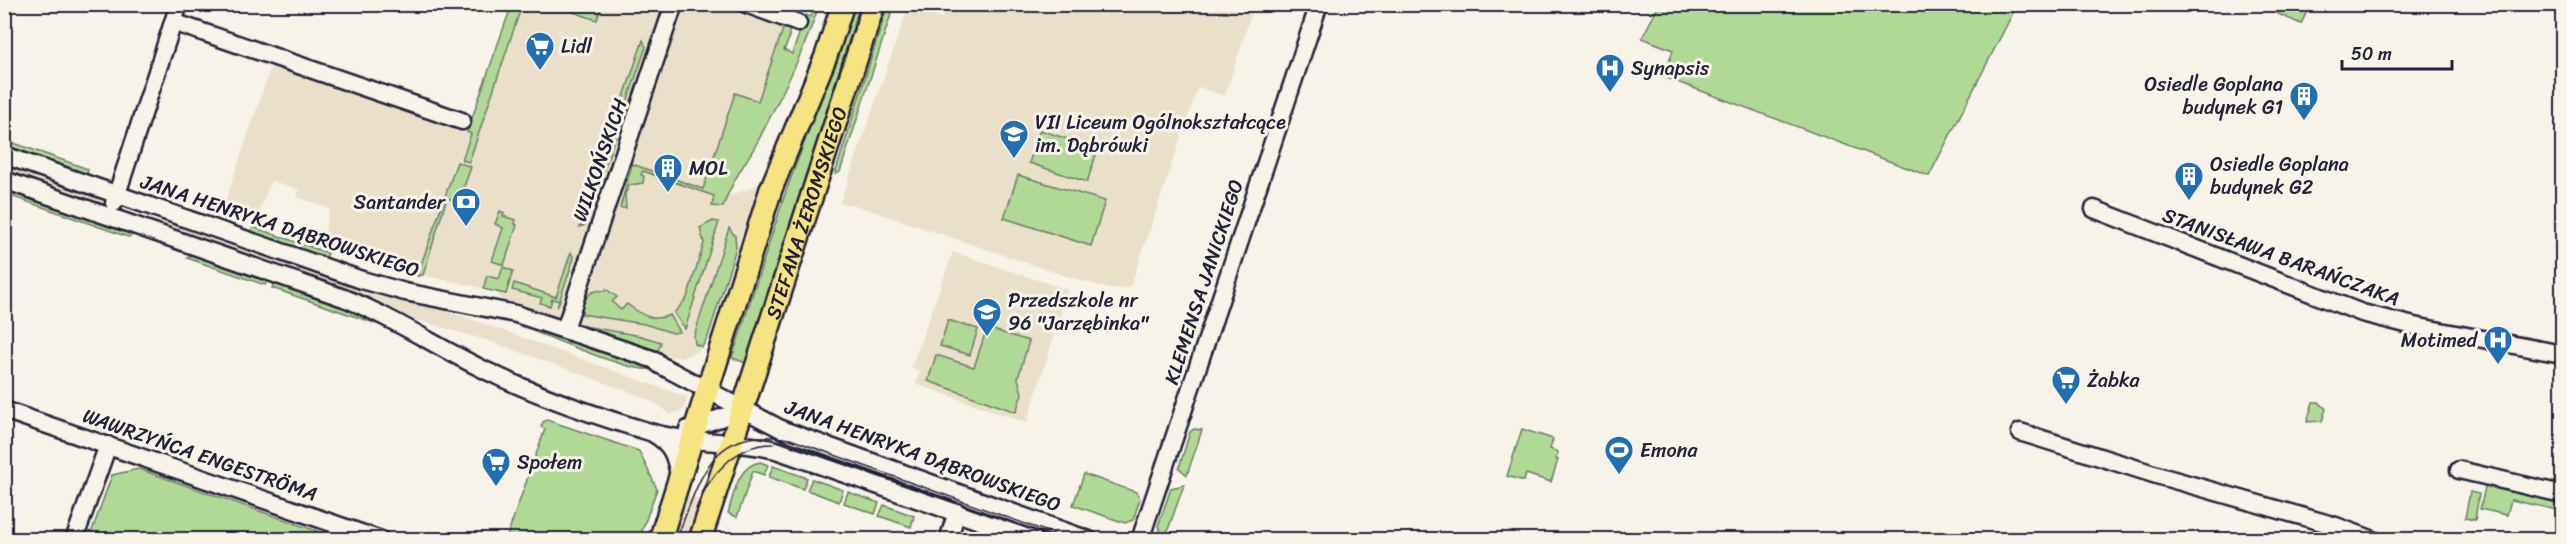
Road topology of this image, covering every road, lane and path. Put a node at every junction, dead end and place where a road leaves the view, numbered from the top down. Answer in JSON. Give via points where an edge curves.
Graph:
{"nodes":[{"id":1,"x":179,"y":4,"type":"edge"},
{"id":2,"x":674,"y":4,"type":"edge"},
{"id":3,"x":746,"y":4,"type":"edge"},
{"id":4,"x":843,"y":4,"type":"edge"},
{"id":5,"x":874,"y":4,"type":"edge"},
{"id":6,"x":1319,"y":4,"type":"edge"},
{"id":7,"x":173,"y":22,"type":"junction"},
{"id":8,"x":798,"y":23,"type":"dead end"},
{"id":9,"x":462,"y":121,"type":"dead end"},
{"id":10,"x":4,"y":155,"type":"edge"},
{"id":11,"x":4,"y":180,"type":"edge"},
{"id":12,"x":117,"y":195,"type":"junction"},
{"id":13,"x":2094,"y":209,"type":"dead end"},
{"id":14,"x":109,"y":217,"type":"junction"},
{"id":15,"x":565,"y":329,"type":"junction"},
{"id":16,"x":2562,"y":354,"type":"edge"},
{"id":17,"x":4,"y":410,"type":"edge"},
{"id":18,"x":698,"y":416,"type":"junction"},
{"id":19,"x":739,"y":425,"type":"junction"},
{"id":20,"x":651,"y":432,"type":"junction"},
{"id":21,"x":2020,"y":432,"type":"dead end"},
{"id":22,"x":108,"y":446,"type":"junction"},
{"id":23,"x":2459,"y":470,"type":"dead end"},
{"id":24,"x":679,"y":476,"type":"junction"},
{"id":25,"x":2562,"y":494,"type":"edge"},
{"id":26,"x":957,"y":512,"type":"junction"},
{"id":27,"x":74,"y":540,"type":"edge"},
{"id":28,"x":381,"y":540,"type":"edge"},
{"id":29,"x":660,"y":540,"type":"edge"},
{"id":30,"x":700,"y":540,"type":"edge"},
{"id":31,"x":948,"y":540,"type":"edge"},
{"id":32,"x":1034,"y":540,"type":"edge"},
{"id":33,"x":1089,"y":540,"type":"edge"},
{"id":34,"x":1140,"y":540,"type":"edge"},
{"id":35,"x":2374,"y":540,"type":"edge"}],
"edges":[{"from":1,"to":7,"type":"street"},
{"from":2,"to":15,"type":"street","name":"WILKOŃSKICH"},
{"from":3,"to":8,"type":"street"},
{"from":4,"to":18,"type":"main road","name":"STEFANA ŻEROMSKIEGO","via":[[826,56],[771,189]]},
{"from":5,"to":19,"type":"main road","name":"STEFANA ŻEROMSKIEGO"},
{"from":6,"to":34,"type":"street","name":"KLEMENSA JANICKIEGO"},
{"from":7,"to":9,"type":"street"},
{"from":7,"to":12,"type":"street"},
{"from":10,"to":12,"type":"street","name":"JANA HENRYKA DĄBROWSKIEGO"},
{"from":11,"to":14,"type":"street","name":"JANA HENRYKA DĄBROWSKIEGO"},
{"from":12,"to":14,"type":"street"},
{"from":12,"to":15,"type":"street","name":"JANA HENRYKA DĄBROWSKIEGO","via":[[379,285],[490,307]]},
{"from":13,"to":16,"type":"street","name":"STANISŁAWA BARAŃCZAKA","via":[[2362,313],[2414,327]]},
{"from":14,"to":20,"type":"street","name":"JANA HENRYKA DĄBROWSKIEGO","via":[[357,303],[490,373]]},
{"from":15,"to":18,"type":"street","name":"JANA HENRYKA DĄBROWSKIEGO","via":[[655,360]]},
{"from":17,"to":22,"type":"street","name":"WAWRZYŃCA ENGESTRÖMA"},
{"from":18,"to":19,"type":"street","name":"JANA HENRYKA DĄBROWSKIEGO"},
{"from":18,"to":19,"type":"street","name":"JANA HENRYKA DĄBROWSKIEGO"},
{"from":18,"to":19,"type":"street","name":"JANA HENRYKA DĄBROWSKIEGO"},
{"from":18,"to":20,"type":"street","name":"JANA HENRYKA DĄBROWSKIEGO"},
{"from":18,"to":24,"type":"main road","name":"STEFANA ŻEROMSKIEGO"},
{"from":19,"to":26,"type":"street","name":"JANA HENRYKA DĄBROWSKIEGO","via":[[776,450]]},
{"from":19,"to":30,"type":"main road","name":"STEFANA ŻEROMSKIEGO"},
{"from":19,"to":33,"type":"street","name":"JANA HENRYKA DĄBROWSKIEGO","via":[[783,430]]},
{"from":20,"to":24,"type":"street","via":[[668,444],[676,458]]},
{"from":21,"to":35,"type":"street"},
{"from":22,"to":27,"type":"street"},
{"from":22,"to":28,"type":"street","name":"WAWRZYŃCA ENGESTRÖMA"},
{"from":23,"to":25,"type":"street"},
{"from":24,"to":29,"type":"main road","name":"STEFANA ŻEROMSKIEGO"},
{"from":26,"to":31,"type":"street"},
{"from":26,"to":32,"type":"street","name":"JANA HENRYKA DĄBROWSKIEGO"}]}
